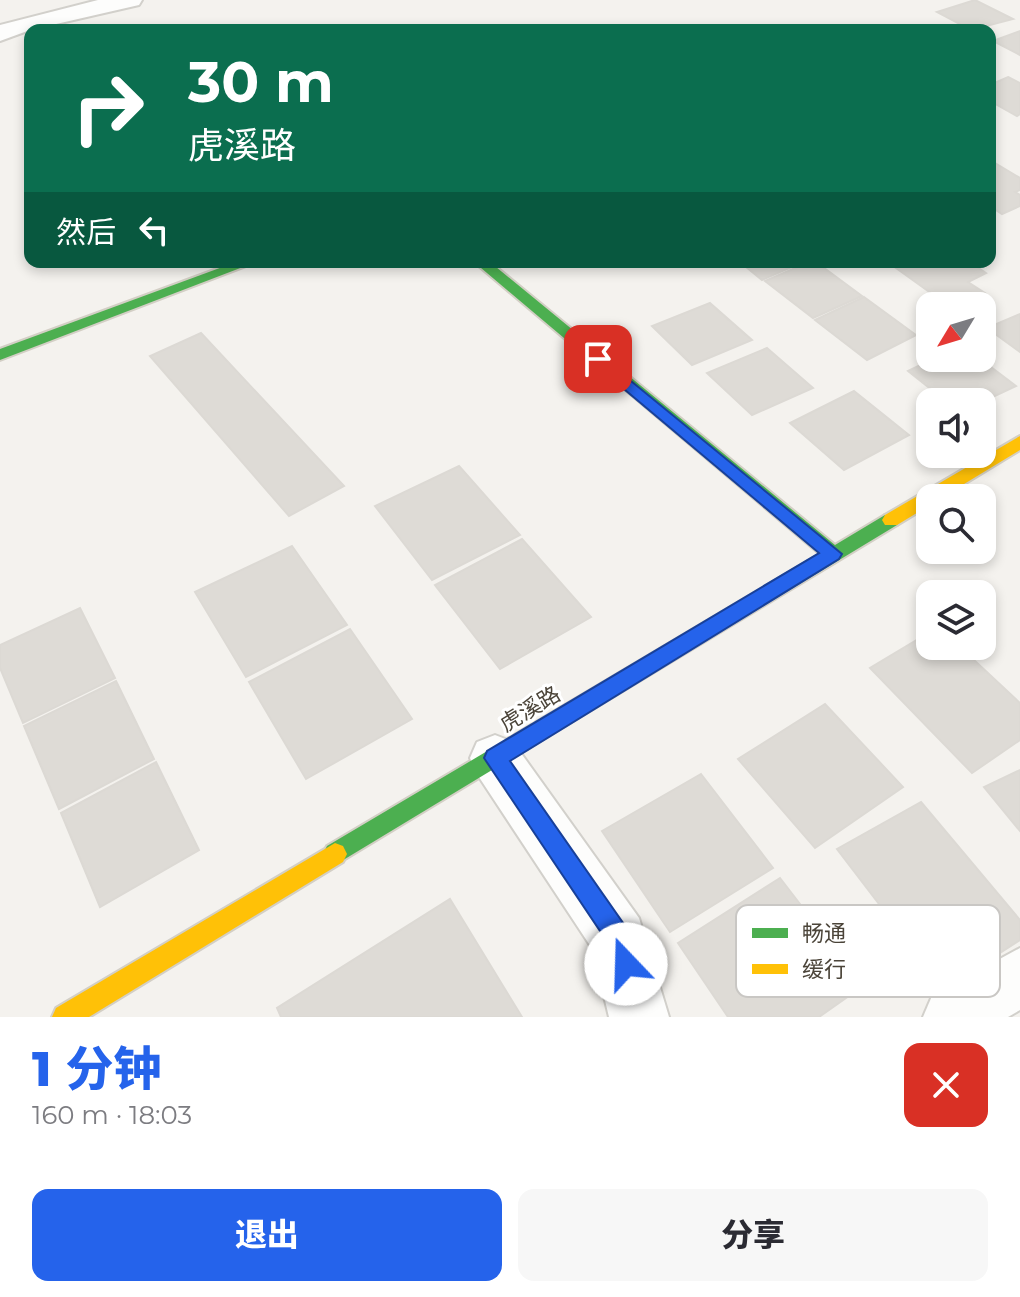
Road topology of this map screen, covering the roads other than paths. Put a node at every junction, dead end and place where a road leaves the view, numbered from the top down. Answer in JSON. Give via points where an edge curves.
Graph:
{"nodes":[{"id":1,"x":130,"y":0,"type":"edge"},
{"id":2,"x":27,"y":24,"type":"edge"},
{"id":3,"x":24,"y":25,"type":"edge"},
{"id":4,"x":0,"y":33,"type":"edge"},
{"id":5,"x":233,"y":268,"type":"edge"},
{"id":6,"x":488,"y":268,"type":"edge"},
{"id":7,"x":0,"y":355,"type":"edge"},
{"id":8,"x":1020,"y":442,"type":"edge"},
{"id":9,"x":833,"y":554,"type":"junction"},
{"id":10,"x":495,"y":758,"type":"junction"},
{"id":11,"x":1020,"y":977,"type":"edge"},
{"id":12,"x":1000,"y":989,"type":"edge"},
{"id":13,"x":986,"y":997,"type":"edge"},
{"id":14,"x":65,"y":1017,"type":"edge"},
{"id":15,"x":639,"y":1017,"type":"edge"},
{"id":16,"x":953,"y":1017,"type":"edge"}],
"edges":[{"from":1,"to":2,"type":"street"},
{"from":3,"to":4,"type":"street"},
{"from":5,"to":7,"type":"street"},
{"from":6,"to":9,"type":"street"},
{"from":8,"to":9,"type":"street","name":"虎溪路"},
{"from":9,"to":10,"type":"street","name":"虎溪路"},
{"from":10,"to":14,"type":"street","name":"虎溪路"},
{"from":10,"to":15,"type":"street","via":[[619,938]]},
{"from":11,"to":12,"type":"street"},
{"from":13,"to":16,"type":"street"}]}
